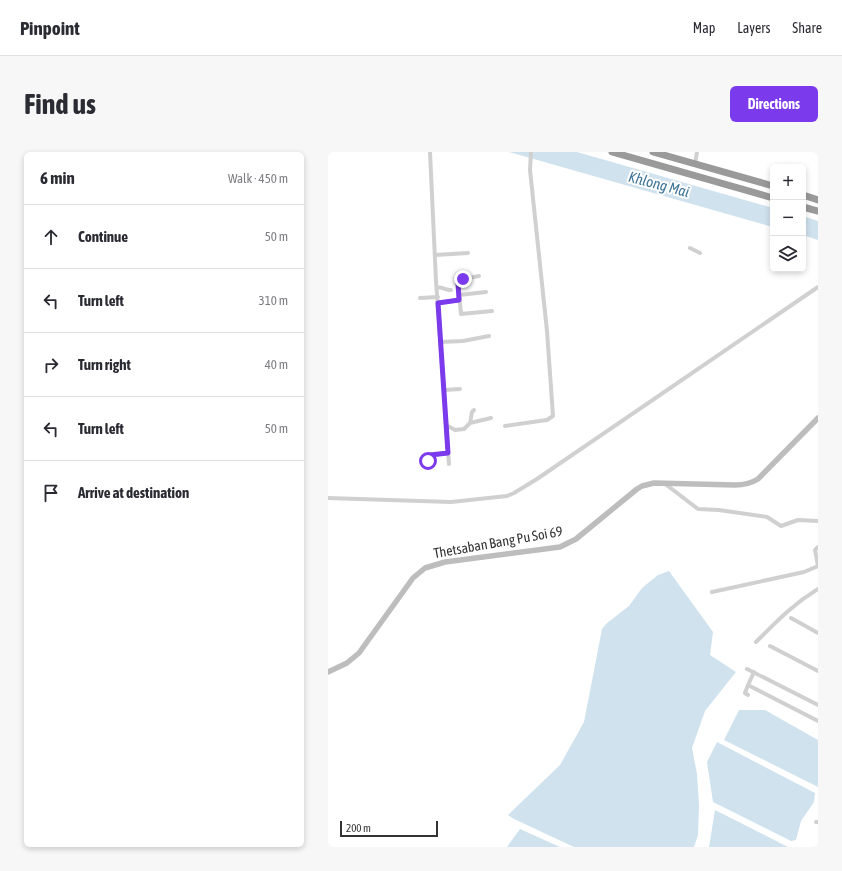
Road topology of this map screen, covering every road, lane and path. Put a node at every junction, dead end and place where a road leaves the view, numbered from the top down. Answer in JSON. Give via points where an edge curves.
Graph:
{"nodes":[{"id":1,"x":430,"y":152,"type":"edge"},
{"id":2,"x":531,"y":152,"type":"edge"},
{"id":3,"x":612,"y":152,"type":"edge"},
{"id":4,"x":653,"y":152,"type":"edge"},
{"id":5,"x":697,"y":152,"type":"edge"},
{"id":6,"x":695,"y":164,"type":"junction"},
{"id":7,"x":770,"y":186,"type":"edge"},
{"id":8,"x":770,"y":196,"type":"edge"},
{"id":9,"x":806,"y":196,"type":"edge"},
{"id":10,"x":818,"y":200,"type":"edge"},
{"id":11,"x":806,"y":208,"type":"edge"},
{"id":12,"x":818,"y":211,"type":"edge"},
{"id":13,"x":690,"y":248,"type":"dead end"},
{"id":14,"x":468,"y":253,"type":"dead end"},
{"id":15,"x":700,"y":253,"type":"dead end"},
{"id":16,"x":435,"y":255,"type":"junction"},
{"id":17,"x":479,"y":276,"type":"dead end"},
{"id":18,"x":818,"y":287,"type":"edge"},
{"id":19,"x":437,"y":288,"type":"junction"},
{"id":20,"x":451,"y":290,"type":"dead end"},
{"id":21,"x":486,"y":292,"type":"dead end"},
{"id":22,"x":438,"y":297,"type":"junction"},
{"id":23,"x":420,"y":298,"type":"dead end"},
{"id":24,"x":459,"y":298,"type":"junction"},
{"id":25,"x":438,"y":303,"type":"junction"},
{"id":26,"x":492,"y":311,"type":"dead end"},
{"id":27,"x":490,"y":336,"type":"dead end"},
{"id":28,"x":440,"y":342,"type":"junction"},
{"id":29,"x":460,"y":389,"type":"dead end"},
{"id":30,"x":444,"y":390,"type":"junction"},
{"id":31,"x":474,"y":410,"type":"dead end"},
{"id":32,"x":491,"y":418,"type":"dead end"},
{"id":33,"x":818,"y":418,"type":"edge"},
{"id":34,"x":470,"y":423,"type":"junction"},
{"id":35,"x":446,"y":425,"type":"junction"},
{"id":36,"x":505,"y":426,"type":"dead end"},
{"id":37,"x":448,"y":453,"type":"junction"},
{"id":38,"x":428,"y":461,"type":"dead end"},
{"id":39,"x":449,"y":464,"type":"dead end"},
{"id":40,"x":664,"y":483,"type":"junction"},
{"id":41,"x":328,"y":498,"type":"edge"},
{"id":42,"x":818,"y":522,"type":"edge"},
{"id":43,"x":818,"y":547,"type":"edge"},
{"id":44,"x":818,"y":566,"type":"edge"},
{"id":45,"x":818,"y":589,"type":"edge"},
{"id":46,"x":712,"y":592,"type":"dead end"},
{"id":47,"x":791,"y":618,"type":"dead end"},
{"id":48,"x":818,"y":633,"type":"edge"},
{"id":49,"x":756,"y":642,"type":"dead end"},
{"id":50,"x":770,"y":646,"type":"dead end"},
{"id":51,"x":818,"y":664,"type":"edge"},
{"id":52,"x":747,"y":669,"type":"dead end"},
{"id":53,"x":817,"y":671,"type":"edge"},
{"id":54,"x":328,"y":672,"type":"edge"},
{"id":55,"x":754,"y":672,"type":"junction"},
{"id":56,"x":748,"y":685,"type":"junction"},
{"id":57,"x":748,"y":695,"type":"dead end"},
{"id":58,"x":818,"y":705,"type":"edge"},
{"id":59,"x":818,"y":721,"type":"edge"}],
"edges":[{"from":1,"to":16,"type":"street"},
{"from":2,"to":36,"type":"street","via":[[530,170],[553,416],[547,420]]},
{"from":3,"to":8,"type":"highway"},
{"from":4,"to":6,"type":"highway"},
{"from":5,"to":6,"type":"street"},
{"from":6,"to":7,"type":"highway"},
{"from":9,"to":10,"type":"highway"},
{"from":11,"to":12,"type":"highway"},
{"from":13,"to":15,"type":"street"},
{"from":14,"to":16,"type":"street"},
{"from":16,"to":19,"type":"street"},
{"from":17,"to":24,"type":"street","via":[[458,281]]},
{"from":18,"to":41,"type":"street","via":[[514,493],[444,503]]},
{"from":19,"to":20,"type":"street"},
{"from":19,"to":22,"type":"street"},
{"from":21,"to":24,"type":"street"},
{"from":22,"to":23,"type":"street"},
{"from":22,"to":25,"type":"street"},
{"from":24,"to":25,"type":"street"},
{"from":24,"to":26,"type":"street","via":[[461,314]]},
{"from":25,"to":28,"type":"street"},
{"from":27,"to":28,"type":"street"},
{"from":28,"to":30,"type":"street"},
{"from":29,"to":30,"type":"street"},
{"from":30,"to":35,"type":"street"},
{"from":31,"to":34,"type":"street"},
{"from":32,"to":34,"type":"street"},
{"from":33,"to":40,"type":"street","name":"Thetsaban Bang Pu Soi 69","via":[[752,483]]},
{"from":34,"to":35,"type":"street","via":[[466,428],[455,430]]},
{"from":35,"to":37,"type":"street"},
{"from":37,"to":38,"type":"street","via":[[430,455]]},
{"from":37,"to":39,"type":"street"},
{"from":40,"to":42,"type":"street","via":[[700,510],[767,517],[781,526],[798,520]]},
{"from":40,"to":54,"type":"street","name":"Thetsaban Bang Pu Soi 69","via":[[648,484],[637,489],[576,539],[560,547],[441,563],[425,568],[413,578],[358,653],[347,663]]},
{"from":43,"to":44,"type":"street","via":[[815,550]]},
{"from":44,"to":46,"type":"street","via":[[804,572]]},
{"from":45,"to":49,"type":"street","via":[[787,610]]},
{"from":47,"to":48,"type":"street"},
{"from":50,"to":53,"type":"street"},
{"from":51,"to":53,"type":"street"},
{"from":52,"to":55,"type":"street"},
{"from":55,"to":56,"type":"street"},
{"from":55,"to":58,"type":"street"},
{"from":56,"to":57,"type":"street","via":[[744,693]]},
{"from":56,"to":59,"type":"street"}]}
